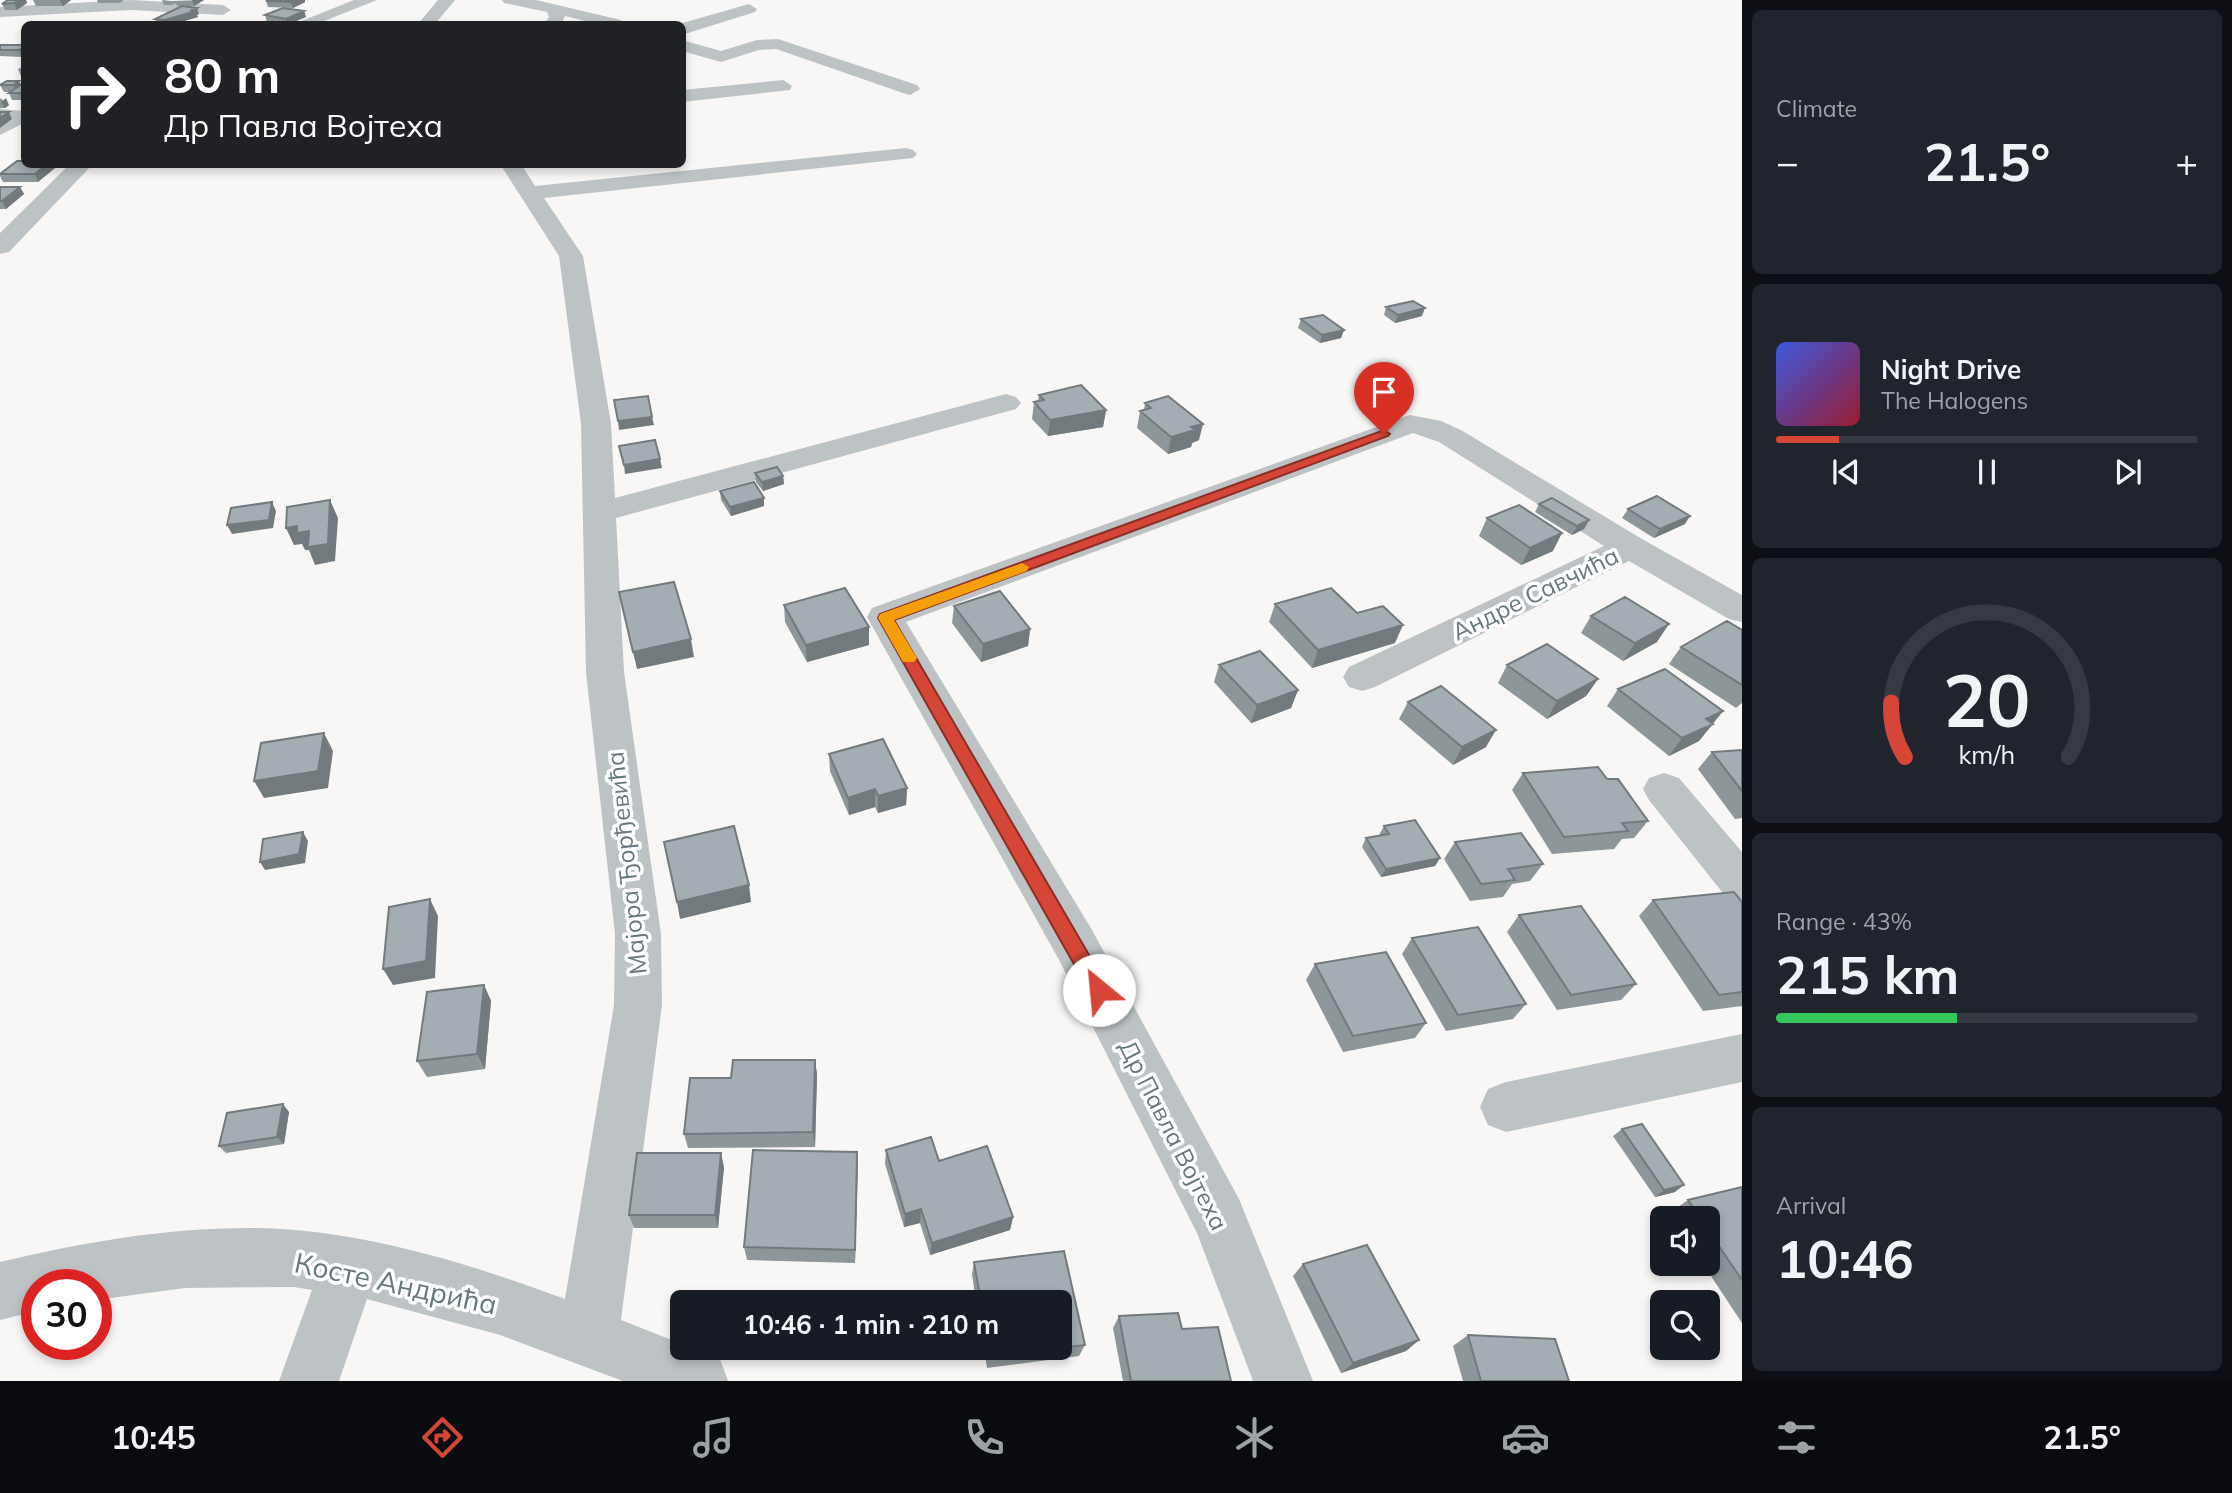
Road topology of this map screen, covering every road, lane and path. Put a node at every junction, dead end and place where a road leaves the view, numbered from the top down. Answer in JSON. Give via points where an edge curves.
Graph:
{"nodes":[{"id":1,"x":369,"y":0,"type":"edge"},
{"id":2,"x":447,"y":0,"type":"edge"},
{"id":3,"x":509,"y":0,"type":"edge"},
{"id":4,"x":749,"y":9,"type":"dead end"},
{"id":5,"x":0,"y":12,"type":"edge"},
{"id":6,"x":552,"y":16,"type":"edge"},
{"id":7,"x":199,"y":21,"type":"edge"},
{"id":8,"x":310,"y":21,"type":"edge"},
{"id":9,"x":429,"y":21,"type":"edge"},
{"id":10,"x":591,"y":21,"type":"edge"},
{"id":11,"x":686,"y":28,"type":"edge"},
{"id":12,"x":686,"y":47,"type":"edge"},
{"id":13,"x":783,"y":86,"type":"dead end"},
{"id":14,"x":910,"y":89,"type":"dead end"},
{"id":15,"x":686,"y":96,"type":"edge"},
{"id":16,"x":0,"y":112,"type":"edge"},
{"id":17,"x":21,"y":115,"type":"edge"},
{"id":18,"x":21,"y":117,"type":"edge"},
{"id":19,"x":0,"y":129,"type":"edge"},
{"id":20,"x":906,"y":153,"type":"dead end"},
{"id":21,"x":79,"y":168,"type":"edge"},
{"id":22,"x":513,"y":168,"type":"edge"},
{"id":23,"x":530,"y":193,"type":"junction"},
{"id":24,"x":0,"y":247,"type":"edge"},
{"id":25,"x":1006,"y":403,"type":"dead end"},
{"id":26,"x":601,"y":512,"type":"junction"},
{"id":27,"x":1630,"y":547,"type":"junction"},
{"id":28,"x":1742,"y":610,"type":"edge"},
{"id":29,"x":1362,"y":677,"type":"dead end"},
{"id":30,"x":1664,"y":789,"type":"dead end"},
{"id":31,"x":1742,"y":884,"type":"edge"},
{"id":32,"x":1742,"y":1058,"type":"edge"},
{"id":33,"x":1506,"y":1107,"type":"dead end"},
{"id":34,"x":349,"y":1267,"type":"junction"},
{"id":35,"x":0,"y":1290,"type":"edge"},
{"id":36,"x":589,"y":1337,"type":"junction"},
{"id":37,"x":309,"y":1381,"type":"edge"},
{"id":38,"x":698,"y":1381,"type":"edge"},
{"id":39,"x":1283,"y":1381,"type":"edge"}],
"edges":[{"from":1,"to":8,"type":"street"},
{"from":2,"to":9,"type":"street"},
{"from":3,"to":6,"type":"street"},
{"from":4,"to":11,"type":"street"},
{"from":5,"to":7,"type":"street","via":[[131,5],[228,8]]},
{"from":6,"to":10,"type":"street"},
{"from":12,"to":14,"type":"street","via":[[721,57],[774,44]]},
{"from":13,"to":15,"type":"street"},
{"from":16,"to":17,"type":"lane"},
{"from":18,"to":19,"type":"street"},
{"from":20,"to":23,"type":"street"},
{"from":21,"to":24,"type":"street"},
{"from":22,"to":23,"type":"street"},
{"from":23,"to":26,"type":"street","name":"Мајора Ђорђевића","via":[[571,256],[596,424]]},
{"from":25,"to":26,"type":"street"},
{"from":26,"to":36,"type":"street","name":"Мајора Ђорђевића","via":[[604,672],[633,881],[638,1005]]},
{"from":27,"to":28,"type":"street","name":"Андре Савчића"},
{"from":27,"to":29,"type":"street","name":"Андре Савчића"},
{"from":27,"to":39,"type":"street","name":"Др Павла Војтеха","via":[[1450,436],[1410,424],[885,618],[1075,944],[1219,1219]]},
{"from":30,"to":31,"type":"street"},
{"from":32,"to":33,"type":"street"},
{"from":34,"to":35,"type":"street","name":"Косте Андрића","via":[[233,1257],[72,1273]]},
{"from":34,"to":36,"type":"street","name":"Косте Андрића","via":[[468,1293]]},
{"from":34,"to":37,"type":"street"},
{"from":36,"to":38,"type":"street","name":"Косте Андрића"}]}
